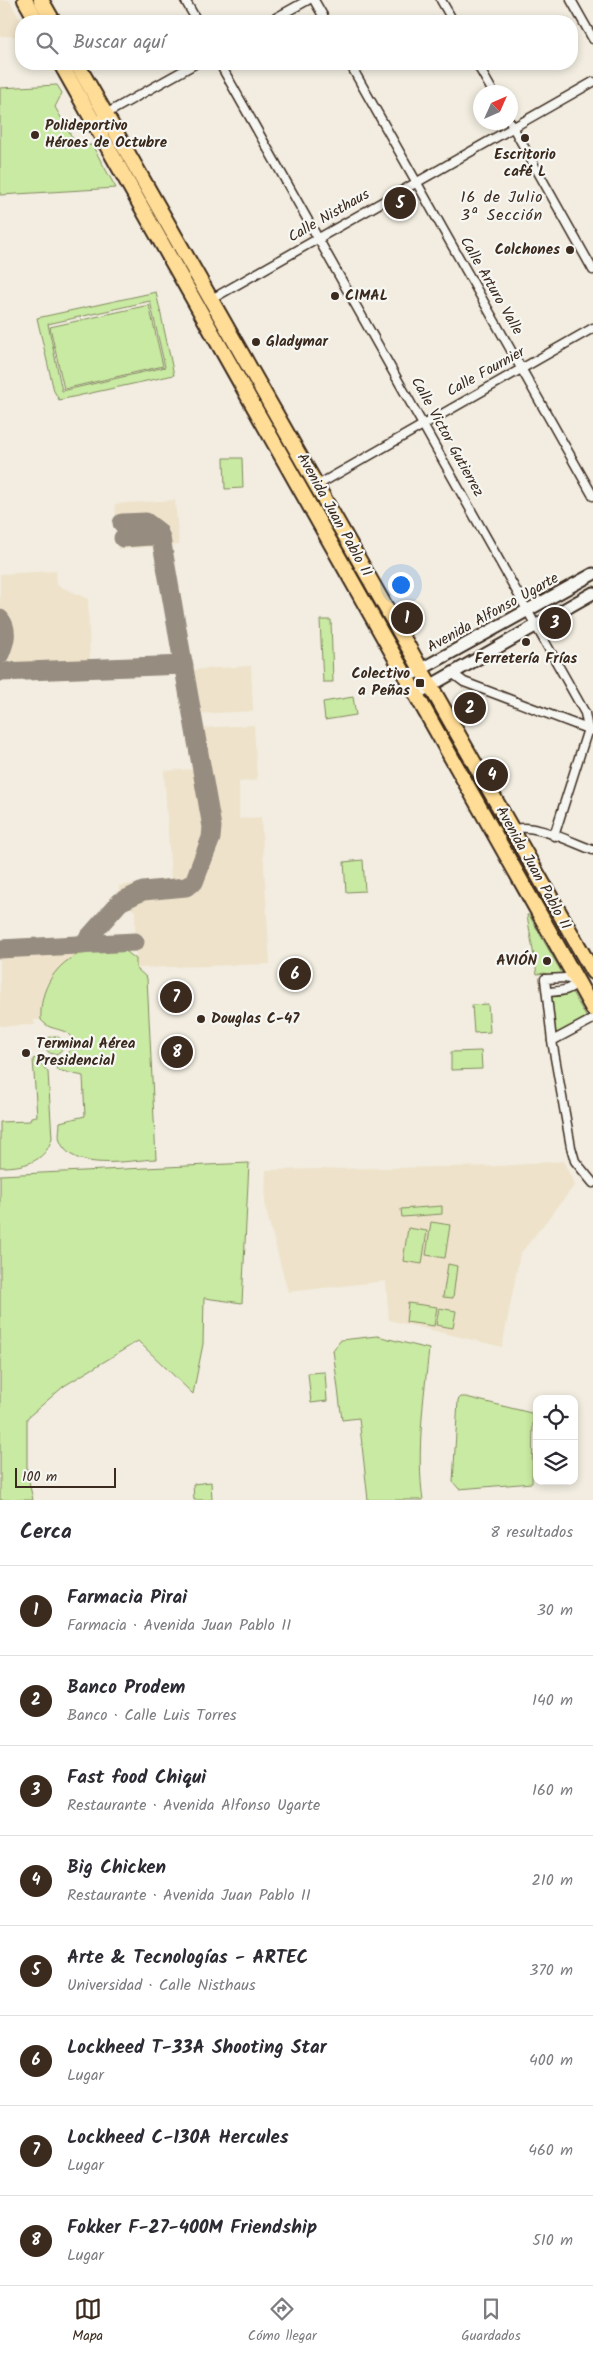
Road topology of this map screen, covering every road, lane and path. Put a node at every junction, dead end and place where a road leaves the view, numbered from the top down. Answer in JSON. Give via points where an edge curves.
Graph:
{"nodes":[{"id":1,"x":25,"y":0,"type":"edge"},
{"id":2,"x":41,"y":0,"type":"edge"},
{"id":3,"x":185,"y":0,"type":"edge"},
{"id":4,"x":308,"y":0,"type":"edge"},
{"id":5,"x":314,"y":0,"type":"edge"},
{"id":6,"x":441,"y":0,"type":"edge"},
{"id":7,"x":571,"y":0,"type":"edge"},
{"id":8,"x":34,"y":15,"type":"edge"},
{"id":9,"x":50,"y":15,"type":"edge"},
{"id":10,"x":194,"y":15,"type":"edge"},
{"id":11,"x":281,"y":15,"type":"edge"},
{"id":12,"x":323,"y":15,"type":"edge"},
{"id":13,"x":450,"y":15,"type":"edge"},
{"id":14,"x":593,"y":39,"type":"edge"},
{"id":15,"x":65,"y":70,"type":"edge"},
{"id":16,"x":80,"y":70,"type":"edge"},
{"id":17,"x":184,"y":70,"type":"edge"},
{"id":18,"x":223,"y":70,"type":"edge"},
{"id":19,"x":353,"y":70,"type":"edge"},
{"id":20,"x":480,"y":70,"type":"edge"},
{"id":21,"x":593,"y":82,"type":"edge"},
{"id":22,"x":489,"y":85,"type":"edge"},
{"id":23,"x":100,"y":117,"type":"junction"},
{"id":24,"x":518,"y":121,"type":"edge"},
{"id":25,"x":503,"y":130,"type":"edge"},
{"id":26,"x":514,"y":130,"type":"edge"},
{"id":27,"x":417,"y":182,"type":"junction"},
{"id":28,"x":318,"y":238,"type":"junction"},
{"id":29,"x":593,"y":270,"type":"edge"},
{"id":30,"x":210,"y":300,"type":"junction"},
{"id":31,"x":593,"y":328,"type":"edge"},
{"id":32,"x":522,"y":368,"type":"junction"},
{"id":33,"x":423,"y":424,"type":"junction"},
{"id":34,"x":316,"y":486,"type":"junction"},
{"id":35,"x":593,"y":496,"type":"edge"},
{"id":36,"x":593,"y":574,"type":"edge"},
{"id":37,"x":593,"y":593,"type":"edge"},
{"id":38,"x":528,"y":610,"type":"junction"},
{"id":39,"x":536,"y":625,"type":"junction"},
{"id":40,"x":421,"y":670,"type":"junction"},
{"id":41,"x":452,"y":673,"type":"junction"},
{"id":42,"x":407,"y":677,"type":"junction"},
{"id":43,"x":430,"y":686,"type":"junction"},
{"id":44,"x":416,"y":694,"type":"junction"},
{"id":45,"x":590,"y":730,"type":"edge"},
{"id":46,"x":512,"y":830,"type":"junction"},
{"id":47,"x":554,"y":836,"type":"junction"},
{"id":48,"x":593,"y":850,"type":"edge"},
{"id":49,"x":593,"y":972,"type":"edge"},
{"id":50,"x":593,"y":976,"type":"edge"},
{"id":51,"x":577,"y":981,"type":"junction"},
{"id":52,"x":547,"y":992,"type":"junction"},
{"id":53,"x":593,"y":1009,"type":"edge"},
{"id":54,"x":593,"y":1019,"type":"edge"},
{"id":55,"x":552,"y":1041,"type":"junction"},
{"id":56,"x":593,"y":1183,"type":"edge"}],
"edges":[{"from":1,"to":8,"type":"highway"},
{"from":2,"to":9,"type":"highway"},
{"from":3,"to":10,"type":"street"},
{"from":4,"to":11,"type":"street"},
{"from":5,"to":12,"type":"street"},
{"from":6,"to":13,"type":"street"},
{"from":7,"to":14,"type":"street"},
{"from":15,"to":23,"type":"highway","name":"Avenida Juan Pablo II"},
{"from":16,"to":23,"type":"highway","name":"Avenida Juan Pablo II"},
{"from":17,"to":23,"type":"street"},
{"from":18,"to":28,"type":"street","name":"Calle Victor Gutierrez"},
{"from":19,"to":27,"type":"street","name":"Calle Arturo Valle"},
{"from":20,"to":22,"type":"street"},
{"from":21,"to":24,"type":"street","name":"Calle Nisthaus"},
{"from":23,"to":30,"type":"highway","name":"Avenida Juan Pablo II"},
{"from":23,"to":42,"type":"highway","name":"Avenida Juan Pablo II"},
{"from":25,"to":27,"type":"street","name":"Calle Nisthaus"},
{"from":26,"to":29,"type":"street"},
{"from":27,"to":28,"type":"street","name":"Calle Nisthaus"},
{"from":27,"to":32,"type":"street","name":"Calle Arturo Valle"},
{"from":28,"to":30,"type":"street","name":"Calle Nisthaus"},
{"from":28,"to":33,"type":"street","name":"Calle Victor Gutierrez"},
{"from":30,"to":34,"type":"highway","name":"Avenida Juan Pablo II"},
{"from":31,"to":32,"type":"street","name":"Calle Fournier"},
{"from":32,"to":33,"type":"street","name":"Calle Fournier"},
{"from":32,"to":35,"type":"street","name":"Calle Arturo Valle"},
{"from":33,"to":34,"type":"street","name":"Calle Fournier"},
{"from":33,"to":38,"type":"street","name":"Calle Victor Gutierrez"},
{"from":34,"to":40,"type":"highway","name":"Avenida Juan Pablo II"},
{"from":36,"to":38,"type":"main road","name":"Avenida Alfonso Ugarte"},
{"from":37,"to":39,"type":"main road","name":"Avenida Alfonso Ugarte"},
{"from":38,"to":39,"type":"street","name":"Calle Victor Gutierrez"},
{"from":38,"to":40,"type":"main road","name":"Avenida Alfonso Ugarte"},
{"from":39,"to":41,"type":"main road","name":"Avenida Alfonso Ugarte"},
{"from":39,"to":45,"type":"street","name":"Calle Victor Gutierrez","via":[[581,704]]},
{"from":40,"to":42,"type":"main road","name":"Avenida Alfonso Ugarte"},
{"from":40,"to":43,"type":"highway","name":"Avenida Juan Pablo II"},
{"from":41,"to":43,"type":"main road","name":"Avenida Alfonso Ugarte"},
{"from":41,"to":45,"type":"street","via":[[464,682]]},
{"from":42,"to":44,"type":"highway","name":"Avenida Juan Pablo II"},
{"from":43,"to":44,"type":"main road","name":"Avenida Alfonso Ugarte"},
{"from":43,"to":46,"type":"highway","name":"Avenida Juan Pablo II"},
{"from":44,"to":51,"type":"highway","name":"Avenida Juan Pablo II"},
{"from":45,"to":47,"type":"street"},
{"from":46,"to":47,"type":"street","via":[[528,827]]},
{"from":46,"to":49,"type":"highway","name":"Avenida Juan Pablo II"},
{"from":47,"to":48,"type":"street"},
{"from":50,"to":51,"type":"street"},
{"from":51,"to":52,"type":"street","via":[[572,988]]},
{"from":51,"to":52,"type":"street","via":[[545,979]]},
{"from":51,"to":53,"type":"highway","name":"Avenida Juan Pablo II"},
{"from":52,"to":55,"type":"street"},
{"from":54,"to":55,"type":"street"},
{"from":55,"to":56,"type":"street","via":[[575,1161]]}]}
